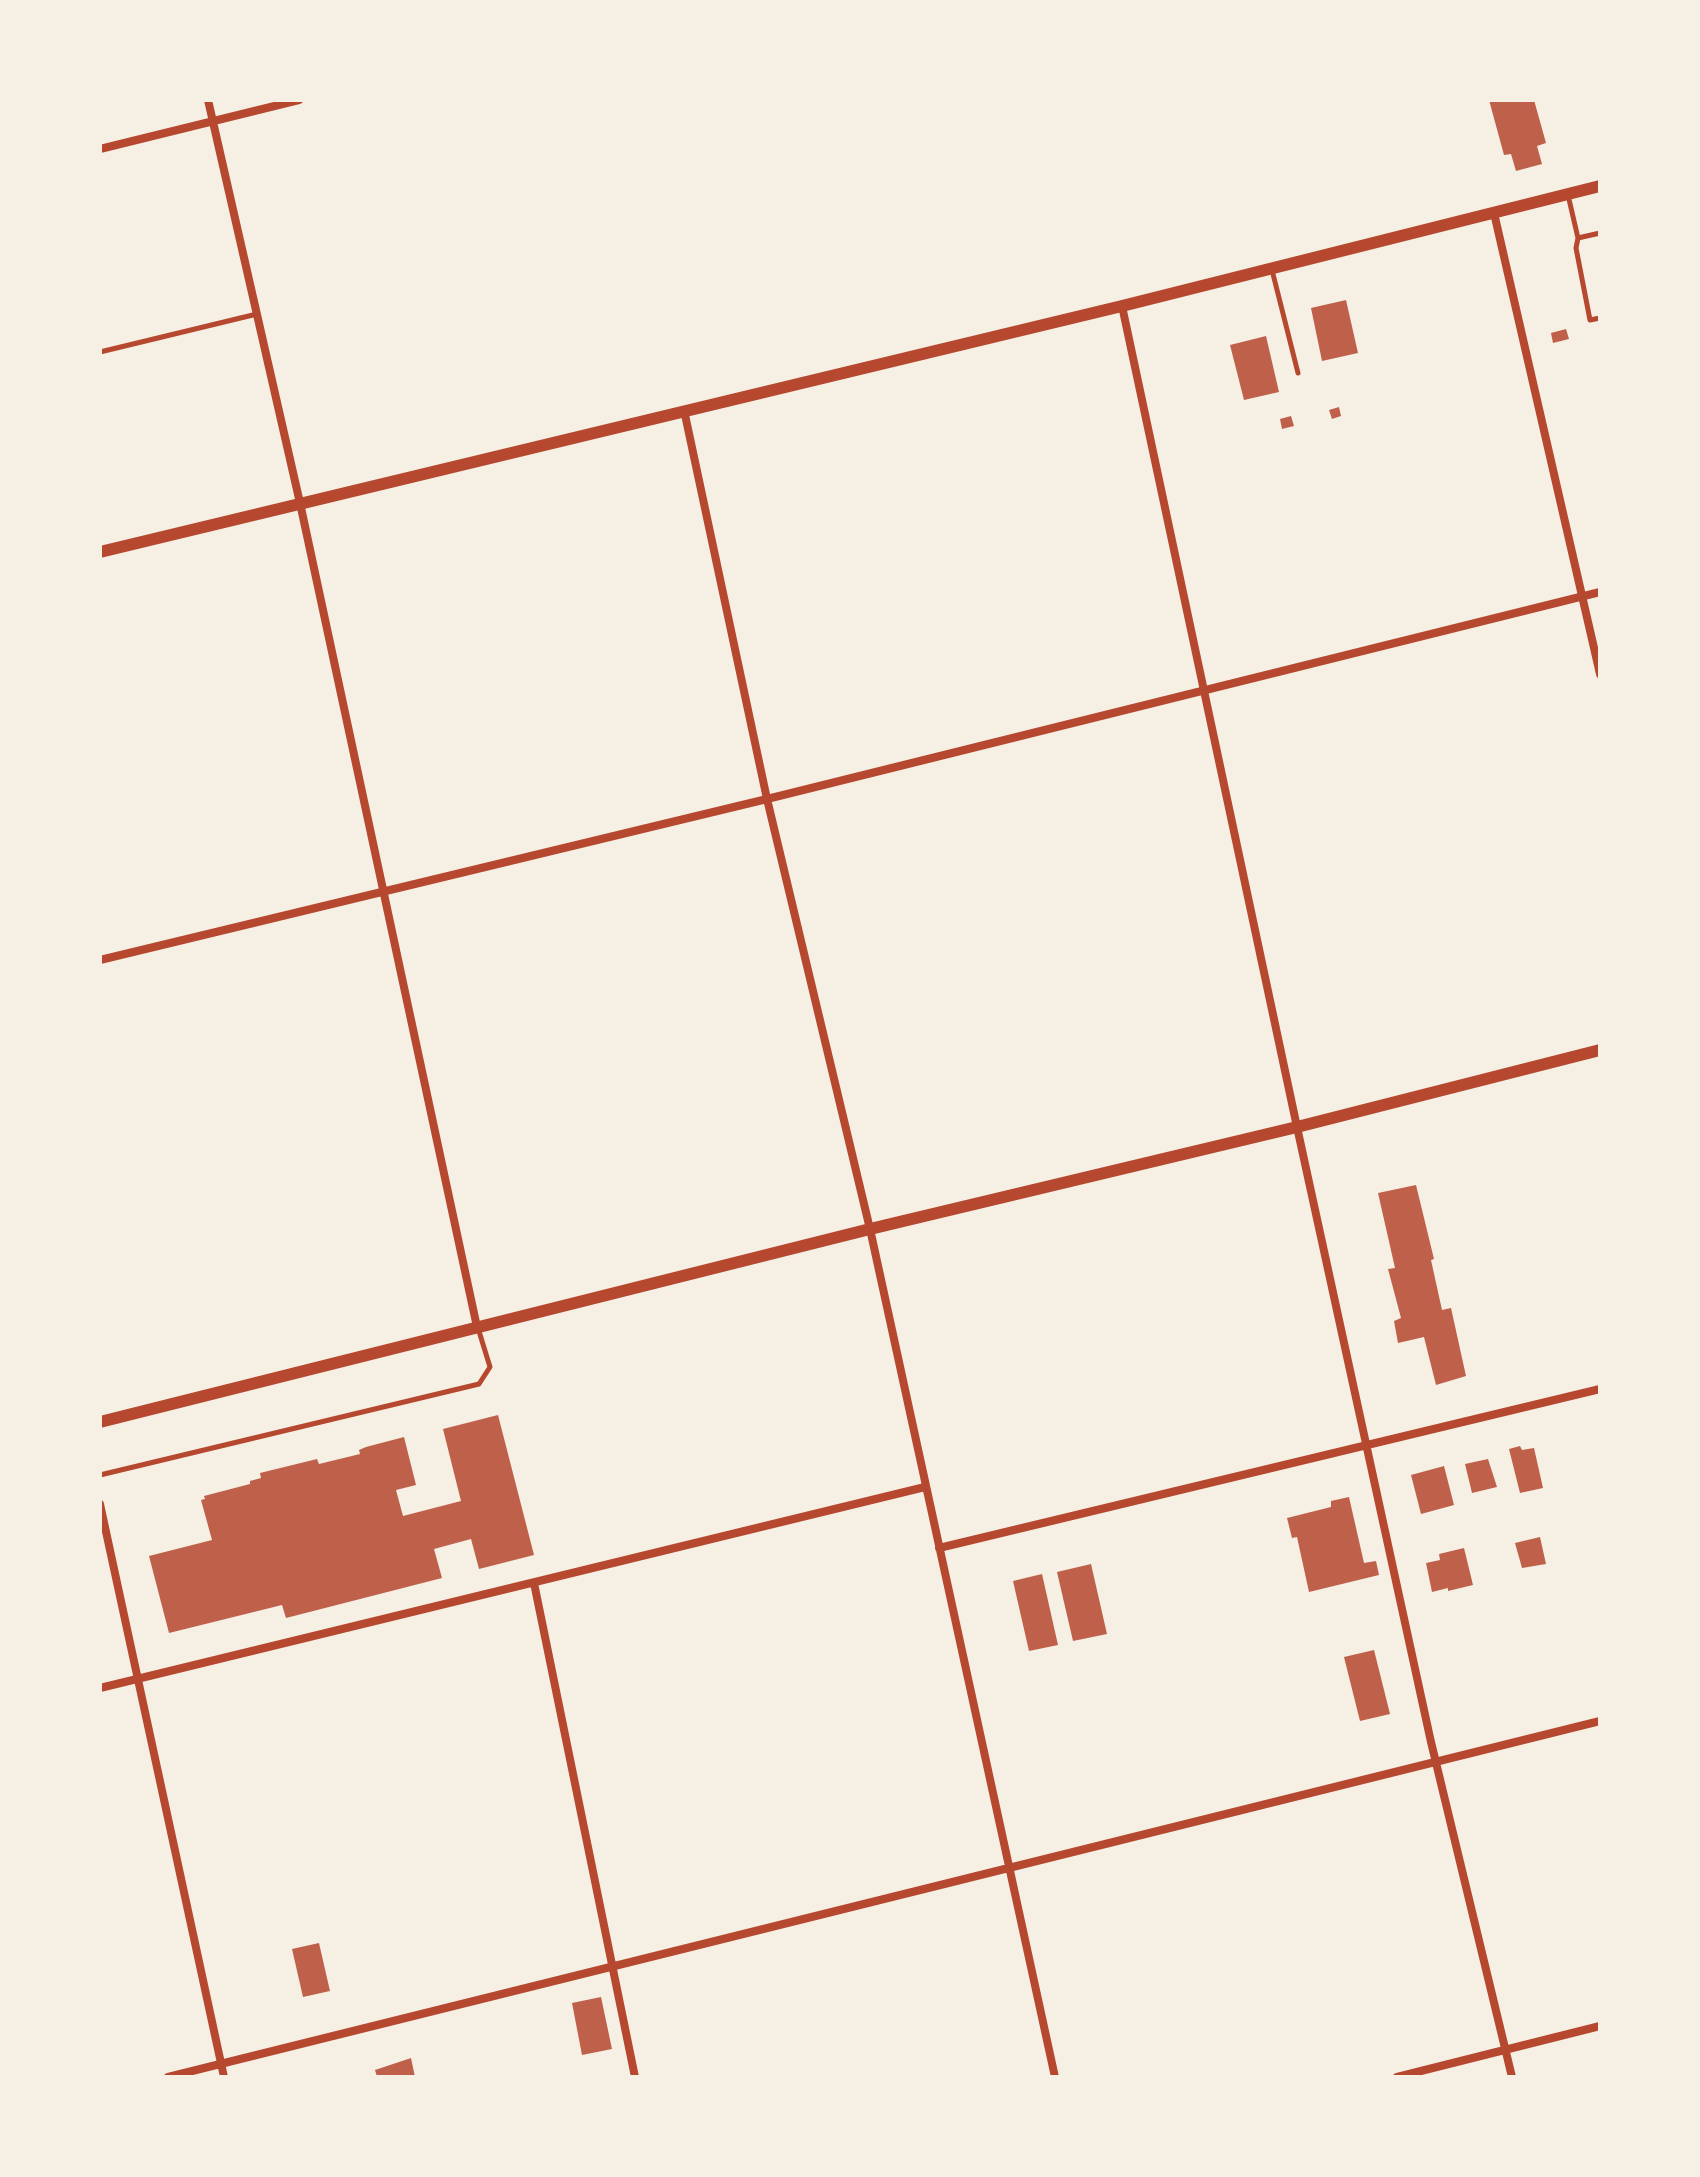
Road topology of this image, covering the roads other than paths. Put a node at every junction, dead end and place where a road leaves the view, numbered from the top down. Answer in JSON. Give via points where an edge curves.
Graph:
{"nodes":[{"id":1,"x":208,"y":100,"type":"edge"},
{"id":2,"x":299,"y":100,"type":"edge"},
{"id":3,"x":213,"y":122,"type":"junction"},
{"id":4,"x":100,"y":149,"type":"edge"},
{"id":5,"x":1600,"y":186,"type":"edge"},
{"id":6,"x":1568,"y":195,"type":"junction"},
{"id":7,"x":1494,"y":213,"type":"junction"},
{"id":8,"x":1600,"y":233,"type":"edge"},
{"id":9,"x":1578,"y":238,"type":"junction"},
{"id":10,"x":1272,"y":269,"type":"junction"},
{"id":11,"x":1122,"y":306,"type":"junction"},
{"id":12,"x":257,"y":314,"type":"junction"},
{"id":13,"x":1600,"y":318,"type":"edge"},
{"id":14,"x":100,"y":352,"type":"edge"},
{"id":15,"x":1298,"y":373,"type":"dead end"},
{"id":16,"x":684,"y":410,"type":"junction"},
{"id":17,"x":300,"y":503,"type":"junction"},
{"id":18,"x":100,"y":552,"type":"edge"},
{"id":19,"x":1600,"y":592,"type":"edge"},
{"id":20,"x":1583,"y":596,"type":"junction"},
{"id":21,"x":1600,"y":674,"type":"edge"},
{"id":22,"x":1203,"y":691,"type":"junction"},
{"id":23,"x":767,"y":799,"type":"junction"},
{"id":24,"x":384,"y":891,"type":"junction"},
{"id":25,"x":100,"y":960,"type":"edge"},
{"id":26,"x":1600,"y":1050,"type":"edge"},
{"id":27,"x":1297,"y":1127,"type":"junction"},
{"id":28,"x":870,"y":1229,"type":"junction"},
{"id":29,"x":477,"y":1327,"type":"junction"},
{"id":30,"x":1600,"y":1389,"type":"edge"},
{"id":31,"x":100,"y":1422,"type":"edge"},
{"id":32,"x":1368,"y":1447,"type":"junction"},
{"id":33,"x":100,"y":1475,"type":"edge"},
{"id":34,"x":925,"y":1487,"type":"junction"},
{"id":35,"x":100,"y":1504,"type":"edge"},
{"id":36,"x":939,"y":1548,"type":"junction"},
{"id":37,"x":534,"y":1583,"type":"junction"},
{"id":38,"x":138,"y":1679,"type":"junction"},
{"id":39,"x":100,"y":1688,"type":"edge"},
{"id":40,"x":1600,"y":1721,"type":"edge"},
{"id":41,"x":1436,"y":1761,"type":"junction"},
{"id":42,"x":1009,"y":1869,"type":"junction"},
{"id":43,"x":612,"y":1966,"type":"junction"},
{"id":44,"x":1600,"y":2026,"type":"edge"},
{"id":45,"x":1505,"y":2049,"type":"junction"},
{"id":46,"x":221,"y":2064,"type":"junction"},
{"id":47,"x":168,"y":2077,"type":"edge"},
{"id":48,"x":224,"y":2077,"type":"edge"},
{"id":49,"x":635,"y":2077,"type":"edge"},
{"id":50,"x":1055,"y":2077,"type":"edge"},
{"id":51,"x":1397,"y":2077,"type":"edge"},
{"id":52,"x":1512,"y":2077,"type":"edge"}],
"edges":[{"from":1,"to":3,"type":"street"},
{"from":2,"to":3,"type":"street"},
{"from":3,"to":4,"type":"street"},
{"from":3,"to":12,"type":"street"},
{"from":5,"to":6,"type":"street"},
{"from":6,"to":7,"type":"street"},
{"from":6,"to":9,"type":"lane"},
{"from":7,"to":10,"type":"street"},
{"from":7,"to":20,"type":"street"},
{"from":8,"to":9,"type":"lane"},
{"from":9,"to":13,"type":"lane","via":[[1590,320]]},
{"from":10,"to":11,"type":"street"},
{"from":10,"to":15,"type":"lane"},
{"from":11,"to":16,"type":"street"},
{"from":11,"to":22,"type":"street"},
{"from":12,"to":14,"type":"lane"},
{"from":12,"to":17,"type":"street"},
{"from":16,"to":17,"type":"street"},
{"from":16,"to":23,"type":"street"},
{"from":17,"to":18,"type":"street"},
{"from":17,"to":24,"type":"street"},
{"from":19,"to":20,"type":"street"},
{"from":20,"to":21,"type":"street"},
{"from":20,"to":22,"type":"street"},
{"from":22,"to":23,"type":"street"},
{"from":22,"to":27,"type":"street"},
{"from":23,"to":24,"type":"street"},
{"from":23,"to":28,"type":"street"},
{"from":24,"to":25,"type":"street"},
{"from":24,"to":29,"type":"street"},
{"from":26,"to":27,"type":"street"},
{"from":27,"to":28,"type":"street"},
{"from":27,"to":32,"type":"street"},
{"from":28,"to":29,"type":"street"},
{"from":28,"to":34,"type":"street"},
{"from":29,"to":31,"type":"street"},
{"from":29,"to":33,"type":"lane","via":[[490,1367],[479,1384]]},
{"from":30,"to":32,"type":"street"},
{"from":32,"to":36,"type":"street"},
{"from":32,"to":41,"type":"street"},
{"from":34,"to":36,"type":"street"},
{"from":34,"to":37,"type":"street"},
{"from":35,"to":38,"type":"street"},
{"from":36,"to":42,"type":"street"},
{"from":37,"to":38,"type":"street"},
{"from":37,"to":43,"type":"street"},
{"from":38,"to":39,"type":"street"},
{"from":38,"to":46,"type":"street"},
{"from":40,"to":41,"type":"street"},
{"from":41,"to":42,"type":"street"},
{"from":41,"to":45,"type":"street"},
{"from":42,"to":43,"type":"street"},
{"from":42,"to":50,"type":"street"},
{"from":43,"to":46,"type":"street"},
{"from":43,"to":49,"type":"street"},
{"from":44,"to":45,"type":"street"},
{"from":45,"to":51,"type":"street"},
{"from":45,"to":52,"type":"street"},
{"from":46,"to":47,"type":"street"},
{"from":46,"to":48,"type":"street"}]}
